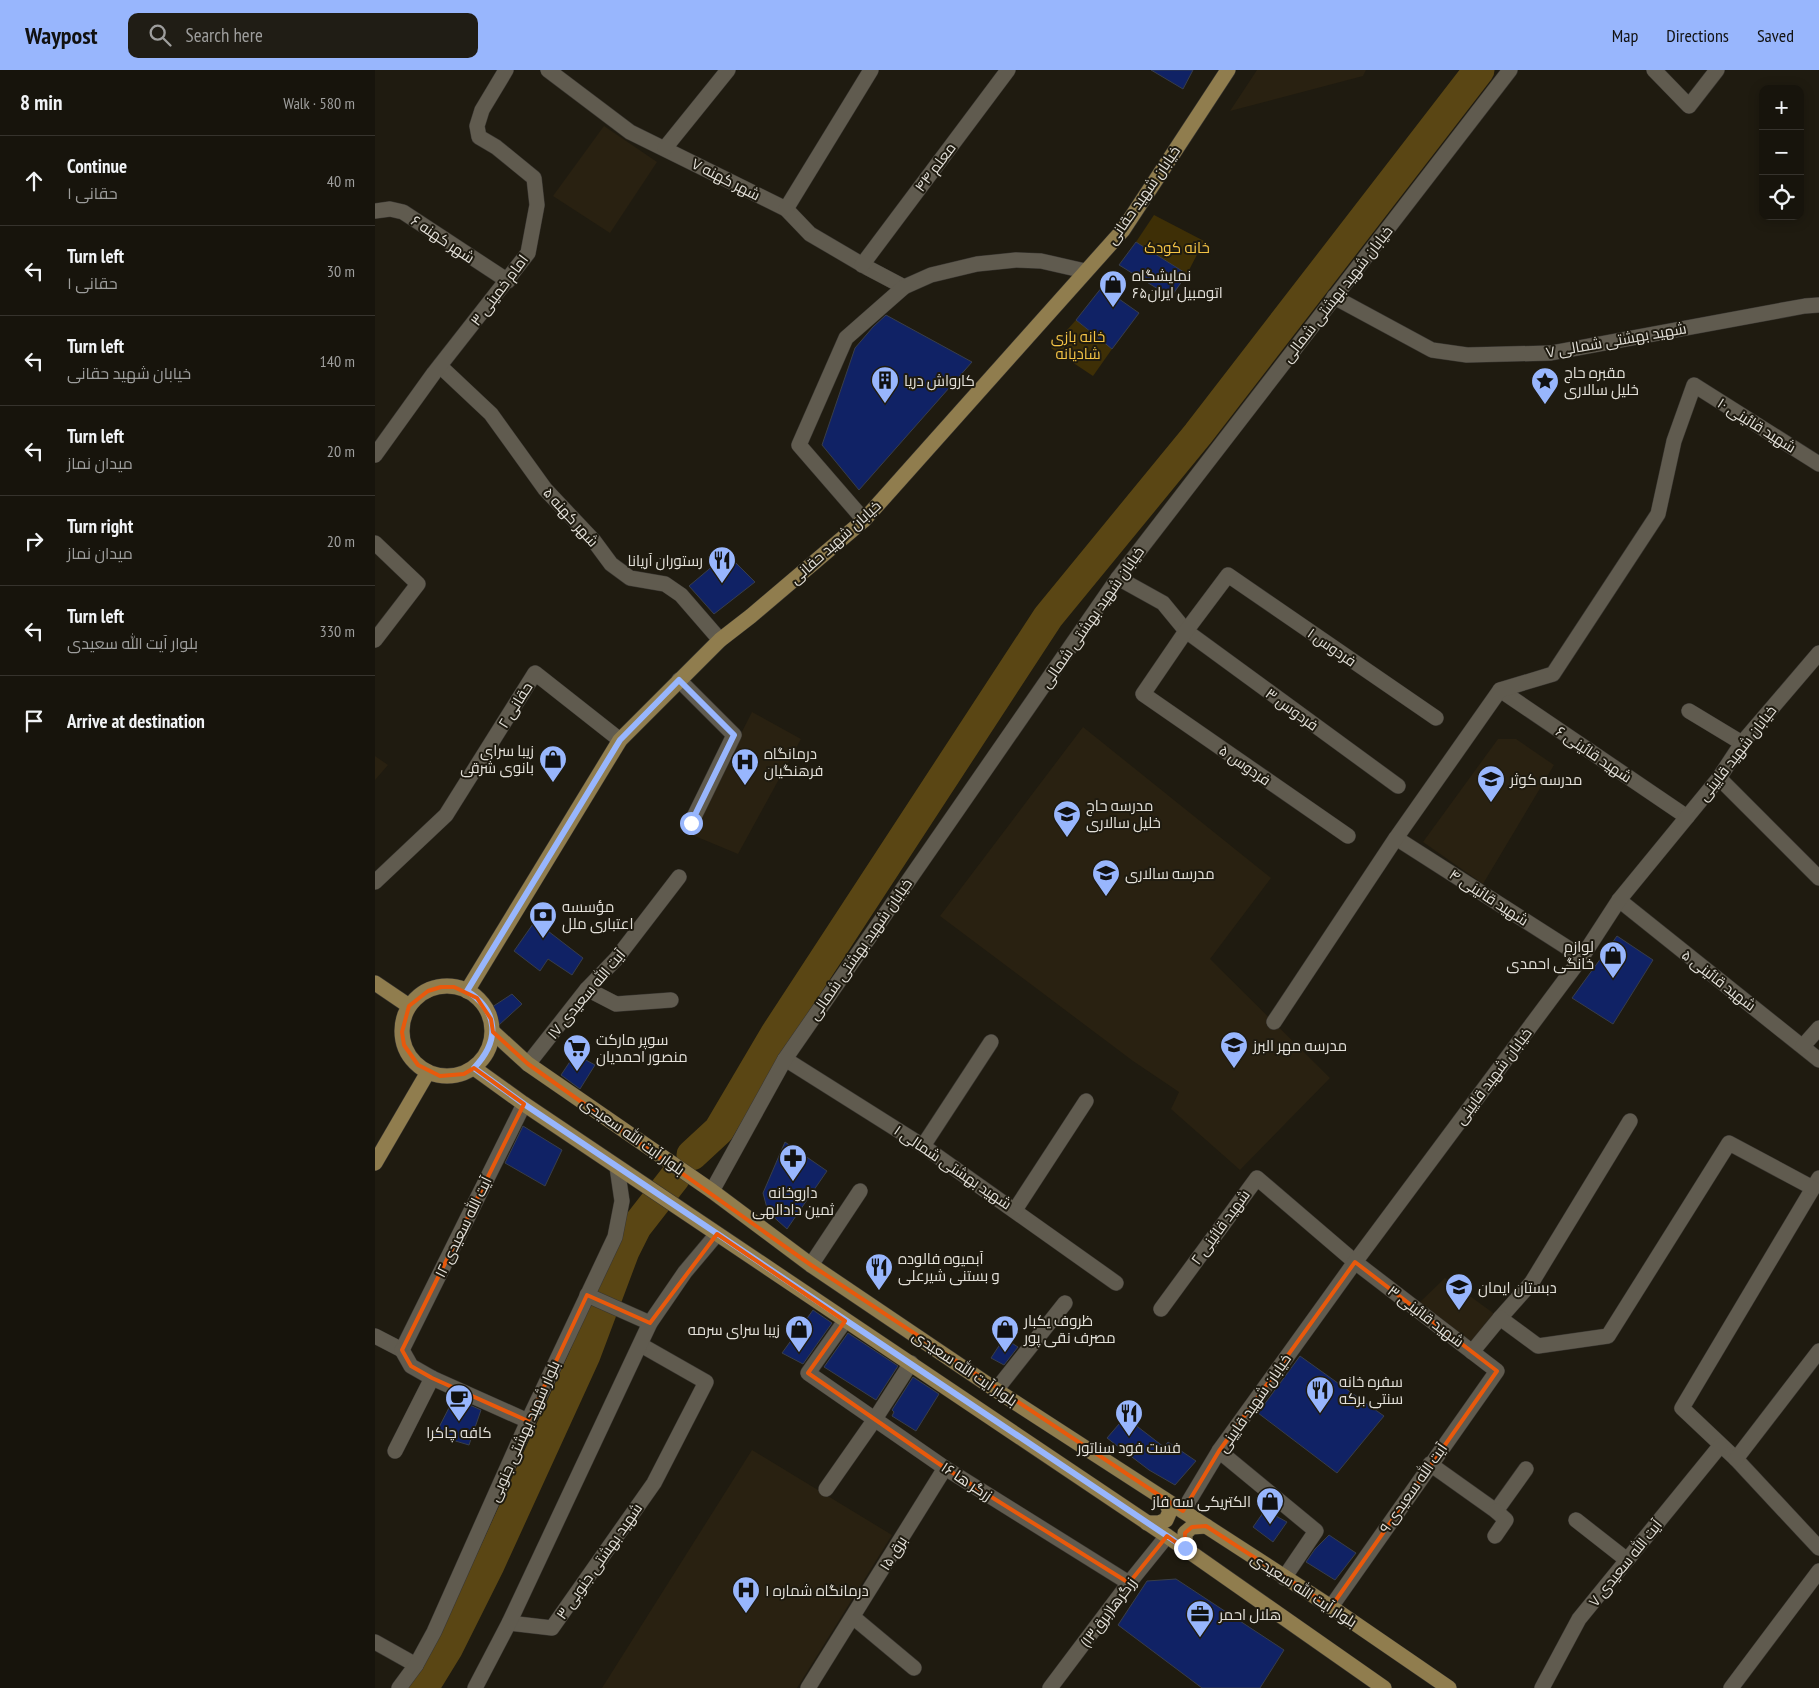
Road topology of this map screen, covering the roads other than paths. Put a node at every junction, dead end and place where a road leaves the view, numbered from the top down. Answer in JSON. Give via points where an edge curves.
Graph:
{"nodes":[{"id":1,"x":506,"y":70,"type":"edge"},
{"id":2,"x":548,"y":70,"type":"edge"},
{"id":3,"x":728,"y":70,"type":"edge"},
{"id":4,"x":871,"y":70,"type":"edge"},
{"id":5,"x":1008,"y":70,"type":"edge"},
{"id":6,"x":1228,"y":70,"type":"edge"},
{"id":7,"x":1511,"y":70,"type":"edge"},
{"id":8,"x":1654,"y":70,"type":"edge"},
{"id":9,"x":1717,"y":70,"type":"edge"},
{"id":10,"x":665,"y":148,"type":"junction"},
{"id":11,"x":786,"y":210,"type":"junction"},
{"id":12,"x":375,"y":211,"type":"edge"},
{"id":13,"x":862,"y":265,"type":"junction"},
{"id":14,"x":1085,"y":271,"type":"junction"},
{"id":15,"x":508,"y":281,"type":"junction"},
{"id":16,"x":904,"y":287,"type":"junction"},
{"id":17,"x":1334,"y":297,"type":"junction"},
{"id":18,"x":1819,"y":305,"type":"edge"},
{"id":19,"x":440,"y":366,"type":"junction"},
{"id":20,"x":375,"y":455,"type":"edge"},
{"id":21,"x":1819,"y":464,"type":"edge"},
{"id":22,"x":863,"y":520,"type":"junction"},
{"id":23,"x":375,"y":543,"type":"edge"},
{"id":24,"x":1118,"y":578,"type":"junction"},
{"id":25,"x":1186,"y":631,"type":"junction"},
{"id":26,"x":379,"y":636,"type":"edge"},
{"id":27,"x":720,"y":640,"type":"junction"},
{"id":28,"x":1819,"y":653,"type":"edge"},
{"id":29,"x":679,"y":680,"type":"junction"},
{"id":30,"x":1500,"y":690,"type":"junction"},
{"id":31,"x":1689,"y":711,"type":"dead end"},
{"id":32,"x":1436,"y":718,"type":"dead end"},
{"id":33,"x":620,"y":740,"type":"junction"},
{"id":34,"x":1742,"y":743,"type":"junction"},
{"id":35,"x":1719,"y":778,"type":"junction"},
{"id":36,"x":1398,"y":786,"type":"dead end"},
{"id":37,"x":1687,"y":817,"type":"junction"},
{"id":38,"x":691,"y":823,"type":"dead end"},
{"id":39,"x":1348,"y":836,"type":"dead end"},
{"id":40,"x":1396,"y":838,"type":"junction"},
{"id":41,"x":679,"y":877,"type":"dead end"},
{"id":42,"x":1819,"y":878,"type":"edge"},
{"id":43,"x":375,"y":882,"type":"edge"},
{"id":44,"x":1619,"y":900,"type":"junction"},
{"id":45,"x":1582,"y":957,"type":"junction"},
{"id":46,"x":375,"y":983,"type":"edge"},
{"id":47,"x":587,"y":989,"type":"junction"},
{"id":48,"x":467,"y":991,"type":"junction"},
{"id":49,"x":671,"y":1000,"type":"dead end"},
{"id":50,"x":409,"y":1006,"type":"junction"},
{"id":51,"x":1274,"y":1022,"type":"dead end"},
{"id":52,"x":1819,"y":1028,"type":"edge"},
{"id":53,"x":493,"y":1032,"type":"junction"},
{"id":54,"x":991,"y":1042,"type":"dead end"},
{"id":55,"x":1803,"y":1046,"type":"junction"},
{"id":56,"x":785,"y":1059,"type":"junction"},
{"id":57,"x":1819,"y":1060,"type":"edge"},
{"id":58,"x":528,"y":1064,"type":"junction"},
{"id":59,"x":474,"y":1068,"type":"junction"},
{"id":60,"x":428,"y":1072,"type":"junction"},
{"id":61,"x":1086,"y":1101,"type":"dead end"},
{"id":62,"x":524,"y":1104,"type":"junction"},
{"id":63,"x":1630,"y":1120,"type":"dead end"},
{"id":64,"x":923,"y":1146,"type":"junction"},
{"id":65,"x":375,"y":1162,"type":"edge"},
{"id":66,"x":617,"y":1166,"type":"junction"},
{"id":67,"x":1816,"y":1183,"type":"edge"},
{"id":68,"x":712,"y":1191,"type":"junction"},
{"id":69,"x":861,"y":1191,"type":"dead end"},
{"id":70,"x":1015,"y":1210,"type":"junction"},
{"id":71,"x":717,"y":1234,"type":"junction"},
{"id":72,"x":1355,"y":1262,"type":"junction"},
{"id":73,"x":811,"y":1265,"type":"junction"},
{"id":74,"x":1116,"y":1283,"type":"dead end"},
{"id":75,"x":587,"y":1295,"type":"junction"},
{"id":76,"x":1065,"y":1303,"type":"dead end"},
{"id":77,"x":1161,"y":1309,"type":"dead end"},
{"id":78,"x":1500,"y":1318,"type":"junction"},
{"id":79,"x":845,"y":1321,"type":"junction"},
{"id":80,"x":650,"y":1323,"type":"junction"},
{"id":81,"x":375,"y":1336,"type":"edge"},
{"id":82,"x":641,"y":1345,"type":"junction"},
{"id":83,"x":402,"y":1350,"type":"junction"},
{"id":84,"x":1472,"y":1352,"type":"junction"},
{"id":85,"x":1819,"y":1352,"type":"edge"},
{"id":86,"x":911,"y":1363,"type":"junction"},
{"id":87,"x":1497,"y":1371,"type":"joint"},
{"id":88,"x":432,"y":1378,"type":"junction"},
{"id":89,"x":996,"y":1390,"type":"junction"},
{"id":90,"x":875,"y":1419,"type":"junction"},
{"id":91,"x":528,"y":1421,"type":"junction"},
{"id":92,"x":1720,"y":1446,"type":"junction"},
{"id":93,"x":395,"y":1451,"type":"dead end"},
{"id":94,"x":1219,"y":1451,"type":"junction"},
{"id":95,"x":1736,"y":1460,"type":"junction"},
{"id":96,"x":1430,"y":1464,"type":"junction"},
{"id":97,"x":945,"y":1468,"type":"junction"},
{"id":98,"x":1526,"y":1469,"type":"dead end"},
{"id":99,"x":826,"y":1489,"type":"dead end"},
{"id":100,"x":1164,"y":1499,"type":"junction"},
{"id":101,"x":1183,"y":1511,"type":"junction"},
{"id":102,"x":1496,"y":1511,"type":"junction"},
{"id":103,"x":1576,"y":1520,"type":"dead end"},
{"id":104,"x":1147,"y":1523,"type":"junction"},
{"id":105,"x":1207,"y":1526,"type":"junction"},
{"id":106,"x":1167,"y":1536,"type":"junction"},
{"id":107,"x":1495,"y":1536,"type":"dead end"},
{"id":108,"x":1185,"y":1548,"type":"junction"},
{"id":109,"x":1819,"y":1548,"type":"edge"},
{"id":110,"x":1627,"y":1560,"type":"junction"},
{"id":111,"x":1819,"y":1571,"type":"edge"},
{"id":112,"x":1284,"y":1578,"type":"junction"},
{"id":113,"x":1129,"y":1583,"type":"junction"},
{"id":114,"x":1331,"y":1607,"type":"junction"},
{"id":115,"x":853,"y":1617,"type":"junction"},
{"id":116,"x":509,"y":1623,"type":"junction"},
{"id":117,"x":375,"y":1642,"type":"edge"},
{"id":118,"x":416,"y":1665,"type":"junction"},
{"id":119,"x":914,"y":1668,"type":"dead end"},
{"id":120,"x":399,"y":1688,"type":"edge"},
{"id":121,"x":475,"y":1688,"type":"edge"},
{"id":122,"x":808,"y":1688,"type":"edge"},
{"id":123,"x":1050,"y":1688,"type":"edge"},
{"id":124,"x":1384,"y":1688,"type":"edge"},
{"id":125,"x":1449,"y":1688,"type":"edge"},
{"id":126,"x":1542,"y":1688,"type":"edge"},
{"id":127,"x":1731,"y":1688,"type":"edge"}],
"edges":[{"from":1,"to":15,"type":"street","name":"امام خمینی ۳","via":[[481,110],[477,126],[479,137],[534,178],[537,205],[528,253]]},
{"from":2,"to":10,"type":"street","name":"شهر کهنه ۷","via":[[630,132]]},
{"from":3,"to":10,"type":"street"},
{"from":4,"to":11,"type":"street"},
{"from":5,"to":13,"type":"street","name":"معلم ۴۴"},
{"from":6,"to":14,"type":"main road","name":"خیابان شهید حقانی","via":[[1123,230]]},
{"from":7,"to":17,"type":"street","name":"خیابان شهید بهشتی شمالی"},
{"from":8,"to":9,"type":"street","via":[[1689,106]]},
{"from":10,"to":11,"type":"street","name":"شهر کهنه ۷"},
{"from":11,"to":13,"type":"street","name":"شهر کهنه ۷","via":[[810,234]]},
{"from":12,"to":15,"type":"street","name":"شهر کهنه ۶","via":[[403,212]]},
{"from":13,"to":16,"type":"street","name":"شهر کهنه ۷"},
{"from":14,"to":16,"type":"street","via":[[1041,261],[1016,260],[977,264],[931,275]]},
{"from":14,"to":22,"type":"main road","name":"خیابان شهید حقانی"},
{"from":15,"to":19,"type":"street","name":"امام خمینی ۳"},
{"from":16,"to":22,"type":"street","via":[[846,338],[799,445]]},
{"from":17,"to":18,"type":"street","name":"شهید بهشتی شمالی ۷","via":[[1432,350],[1467,355],[1551,353]]},
{"from":17,"to":24,"type":"street","name":"خیابان شهید بهشتی شمالی"},
{"from":19,"to":20,"type":"street","name":"امام خمینی ۳"},
{"from":19,"to":27,"type":"street","name":"شهر کهنه ۵","via":[[491,414],[545,489],[594,540],[611,564],[630,578],[665,584],[681,595]]},
{"from":21,"to":30,"type":"street","name":"شهید قائینی ۱۰","via":[[1694,385],[1674,441],[1658,514],[1553,674]]},
{"from":22,"to":27,"type":"main road","name":"خیابان شهید حقانی"},
{"from":23,"to":26,"type":"street","via":[[419,584]]},
{"from":24,"to":25,"type":"street","name":"فردوس ۳","via":[[1163,603]]},
{"from":24,"to":56,"type":"street","name":"خیابان شهید بهشتی شمالی"},
{"from":25,"to":32,"type":"street","name":"فردوس ۱","via":[[1228,575]]},
{"from":25,"to":36,"type":"street","name":"فردوس ۳"},
{"from":25,"to":39,"type":"street","name":"فردوس ۵","via":[[1143,694]]},
{"from":27,"to":29,"type":"main road","name":"خیابان شهید حقانی"},
{"from":28,"to":34,"type":"street","name":"خیابان شهید قایینی"},
{"from":29,"to":33,"type":"main road","name":"خیابان شهید حقانی"},
{"from":29,"to":38,"type":"street","via":[[734,735]]},
{"from":30,"to":37,"type":"street","name":"شهید قائینی ۶"},
{"from":30,"to":40,"type":"street"},
{"from":31,"to":34,"type":"street"},
{"from":33,"to":43,"type":"street","name":"حقانی ۲","via":[[535,673],[446,815]]},
{"from":33,"to":48,"type":"main road","name":"خیابان شهید حقانی"},
{"from":34,"to":35,"type":"street","name":"خیابان شهید قایینی"},
{"from":35,"to":37,"type":"street","name":"خیابان شهید قایینی"},
{"from":35,"to":42,"type":"street"},
{"from":37,"to":44,"type":"street","name":"خیابان شهید قایینی"},
{"from":40,"to":45,"type":"street","name":"شهید قائینی ۴"},
{"from":40,"to":51,"type":"street"},
{"from":41,"to":47,"type":"street","name":"آیت الله سعیدی ۱۷","via":[[617,959]]},
{"from":44,"to":45,"type":"street","name":"خیابان شهید قایینی"},
{"from":44,"to":55,"type":"street","name":"شهید قائینی ۵"},
{"from":45,"to":72,"type":"street","name":"خیابان شهید قایینی"},
{"from":46,"to":50,"type":"main road"},
{"from":47,"to":49,"type":"street","via":[[616,1004]]},
{"from":47,"to":58,"type":"street","name":"آیت الله سعیدی ۱۷"},
{"from":48,"to":50,"type":"main road","via":[[441,987],[428,991]]},
{"from":48,"to":53,"type":"main road","via":[[486,1008]]},
{"from":50,"to":60,"type":"main road","via":[[403,1020],[404,1044],[413,1061]]},
{"from":52,"to":55,"type":"street"},
{"from":53,"to":58,"type":"main road","name":"بلوار آیت الله سعیدی"},
{"from":53,"to":59,"type":"main road","via":[[484,1058]]},
{"from":54,"to":64,"type":"street"},
{"from":55,"to":57,"type":"street","name":"شهید قائینی ۵"},
{"from":56,"to":64,"type":"street","name":"شهید بهشتی شمالی ۱"},
{"from":56,"to":68,"type":"street","name":"خیابان شهید بهشتی شمالی"},
{"from":58,"to":68,"type":"main road","name":"بلوار آیت الله سعیدی"},
{"from":59,"to":60,"type":"main road","via":[[452,1076]]},
{"from":59,"to":62,"type":"main road","name":"بلوار آیت الله سعیدی"},
{"from":60,"to":65,"type":"main road"},
{"from":61,"to":70,"type":"street"},
{"from":62,"to":66,"type":"main road","name":"بلوار آیت الله سعیدی"},
{"from":62,"to":83,"type":"street","name":"آیت الله سعیدی ۱۲"},
{"from":63,"to":78,"type":"street","via":[[1532,1282]]},
{"from":64,"to":70,"type":"street","name":"شهید بهشتی شمالی ۱"},
{"from":66,"to":71,"type":"main road","name":"بلوار آیت الله سعیدی"},
{"from":66,"to":75,"type":"street","name":"بلوار شهید بهشتی جنوبی","via":[[622,1201],[615,1237]]},
{"from":67,"to":78,"type":"street","via":[[1729,1143],[1608,1336],[1538,1346]]},
{"from":67,"to":92,"type":"street","via":[[1682,1408]]},
{"from":68,"to":73,"type":"main road","name":"بلوار آیت الله سعیدی"},
{"from":69,"to":73,"type":"street"},
{"from":70,"to":74,"type":"street","name":"شهید بهشتی شمالی ۱"},
{"from":71,"to":79,"type":"main road","name":"بلوار آیت الله سعیدی"},
{"from":71,"to":80,"type":"street","via":[[685,1272]]},
{"from":72,"to":77,"type":"street","name":"شهید قائینی ۲","via":[[1257,1178]]},
{"from":72,"to":84,"type":"street","name":"شهید قائینی ۳"},
{"from":72,"to":94,"type":"street","name":"خیابان شهید قایینی"},
{"from":73,"to":89,"type":"main road","name":"بلوار آیت الله سعیدی"},
{"from":75,"to":80,"type":"street"},
{"from":75,"to":91,"type":"street","name":"بلوار شهید بهشتی جنوبی"},
{"from":76,"to":89,"type":"street"},
{"from":78,"to":84,"type":"street"},
{"from":79,"to":86,"type":"main road","name":"بلوار آیت الله سعیدی"},
{"from":79,"to":90,"type":"street","name":"زرگر ها ۱۶","via":[[808,1373]]},
{"from":80,"to":82,"type":"street"},
{"from":81,"to":83,"type":"street"},
{"from":82,"to":116,"type":"street"},
{"from":82,"to":116,"type":"street","name":"شهید بهشتی جنوبی ۳","via":[[706,1382],[654,1483],[552,1628]]},
{"from":83,"to":88,"type":"street","via":[[411,1366]]},
{"from":84,"to":87,"type":"street","name":"شهید قائینی ۳"},
{"from":85,"to":95,"type":"street"},
{"from":86,"to":90,"type":"street"},
{"from":86,"to":104,"type":"main road","name":"بلوار آیت الله سعیدی"},
{"from":87,"to":96,"type":"street","name":"آیت الله سعیدی ۹"},
{"from":88,"to":91,"type":"street"},
{"from":88,"to":93,"type":"street"},
{"from":89,"to":100,"type":"main road","name":"بلوار آیت الله سعیدی"},
{"from":90,"to":97,"type":"street","name":"زرگر ها ۱۶"},
{"from":90,"to":99,"type":"street"},
{"from":91,"to":118,"type":"street","name":"بلوار شهید بهشتی جنوبی","via":[[434,1632]]},
{"from":92,"to":95,"type":"street"},
{"from":92,"to":110,"type":"street","name":"آیت الله سعیدی ۷"},
{"from":94,"to":101,"type":"street","name":"خیابان شهید قایینی"},
{"from":94,"to":112,"type":"street","via":[[1316,1531]]},
{"from":95,"to":109,"type":"street"},
{"from":96,"to":102,"type":"street"},
{"from":96,"to":114,"type":"street","name":"آیت الله سعیدی ۹"},
{"from":97,"to":113,"type":"street","name":"زرگر ها ۱۶"},
{"from":97,"to":115,"type":"street","name":"برق ۱۵"},
{"from":98,"to":102,"type":"street"},
{"from":100,"to":101,"type":"main road","name":"بلوار آیت الله سعیدی"},
{"from":100,"to":104,"type":"main road","via":[[1170,1511],[1166,1520]]},
{"from":101,"to":105,"type":"main road","name":"بلوار آیت الله سعیدی"},
{"from":102,"to":107,"type":"street","via":[[1506,1520]]},
{"from":103,"to":110,"type":"street"},
{"from":104,"to":106,"type":"main road","name":"بلوار آیت الله سعیدی"},
{"from":105,"to":108,"type":"main road","via":[[1192,1527],[1185,1533]]},
{"from":105,"to":112,"type":"main road","name":"بلوار آیت الله سعیدی"},
{"from":106,"to":108,"type":"main road","name":"بلوار آیت الله سعیدی"},
{"from":106,"to":113,"type":"street","name":"زرگرها(برق۱۳)"},
{"from":108,"to":124,"type":"main road","name":"بلوار آیت الله سعیدی"},
{"from":110,"to":126,"type":"street","name":"آیت الله سعیدی ۷","via":[[1579,1619]]},
{"from":111,"to":127,"type":"street"},
{"from":112,"to":114,"type":"main road","name":"بلوار آیت الله سعیدی"},
{"from":113,"to":123,"type":"street","name":"زرگرها(برق۱۳)"},
{"from":114,"to":125,"type":"main road","name":"بلوار آیت الله سعیدی"},
{"from":115,"to":119,"type":"street"},
{"from":115,"to":122,"type":"street","name":"برق ۱۵"},
{"from":116,"to":121,"type":"street"},
{"from":117,"to":118,"type":"street"},
{"from":118,"to":120,"type":"street","name":"بلوار شهید بهشتی جنوبی"}]}
